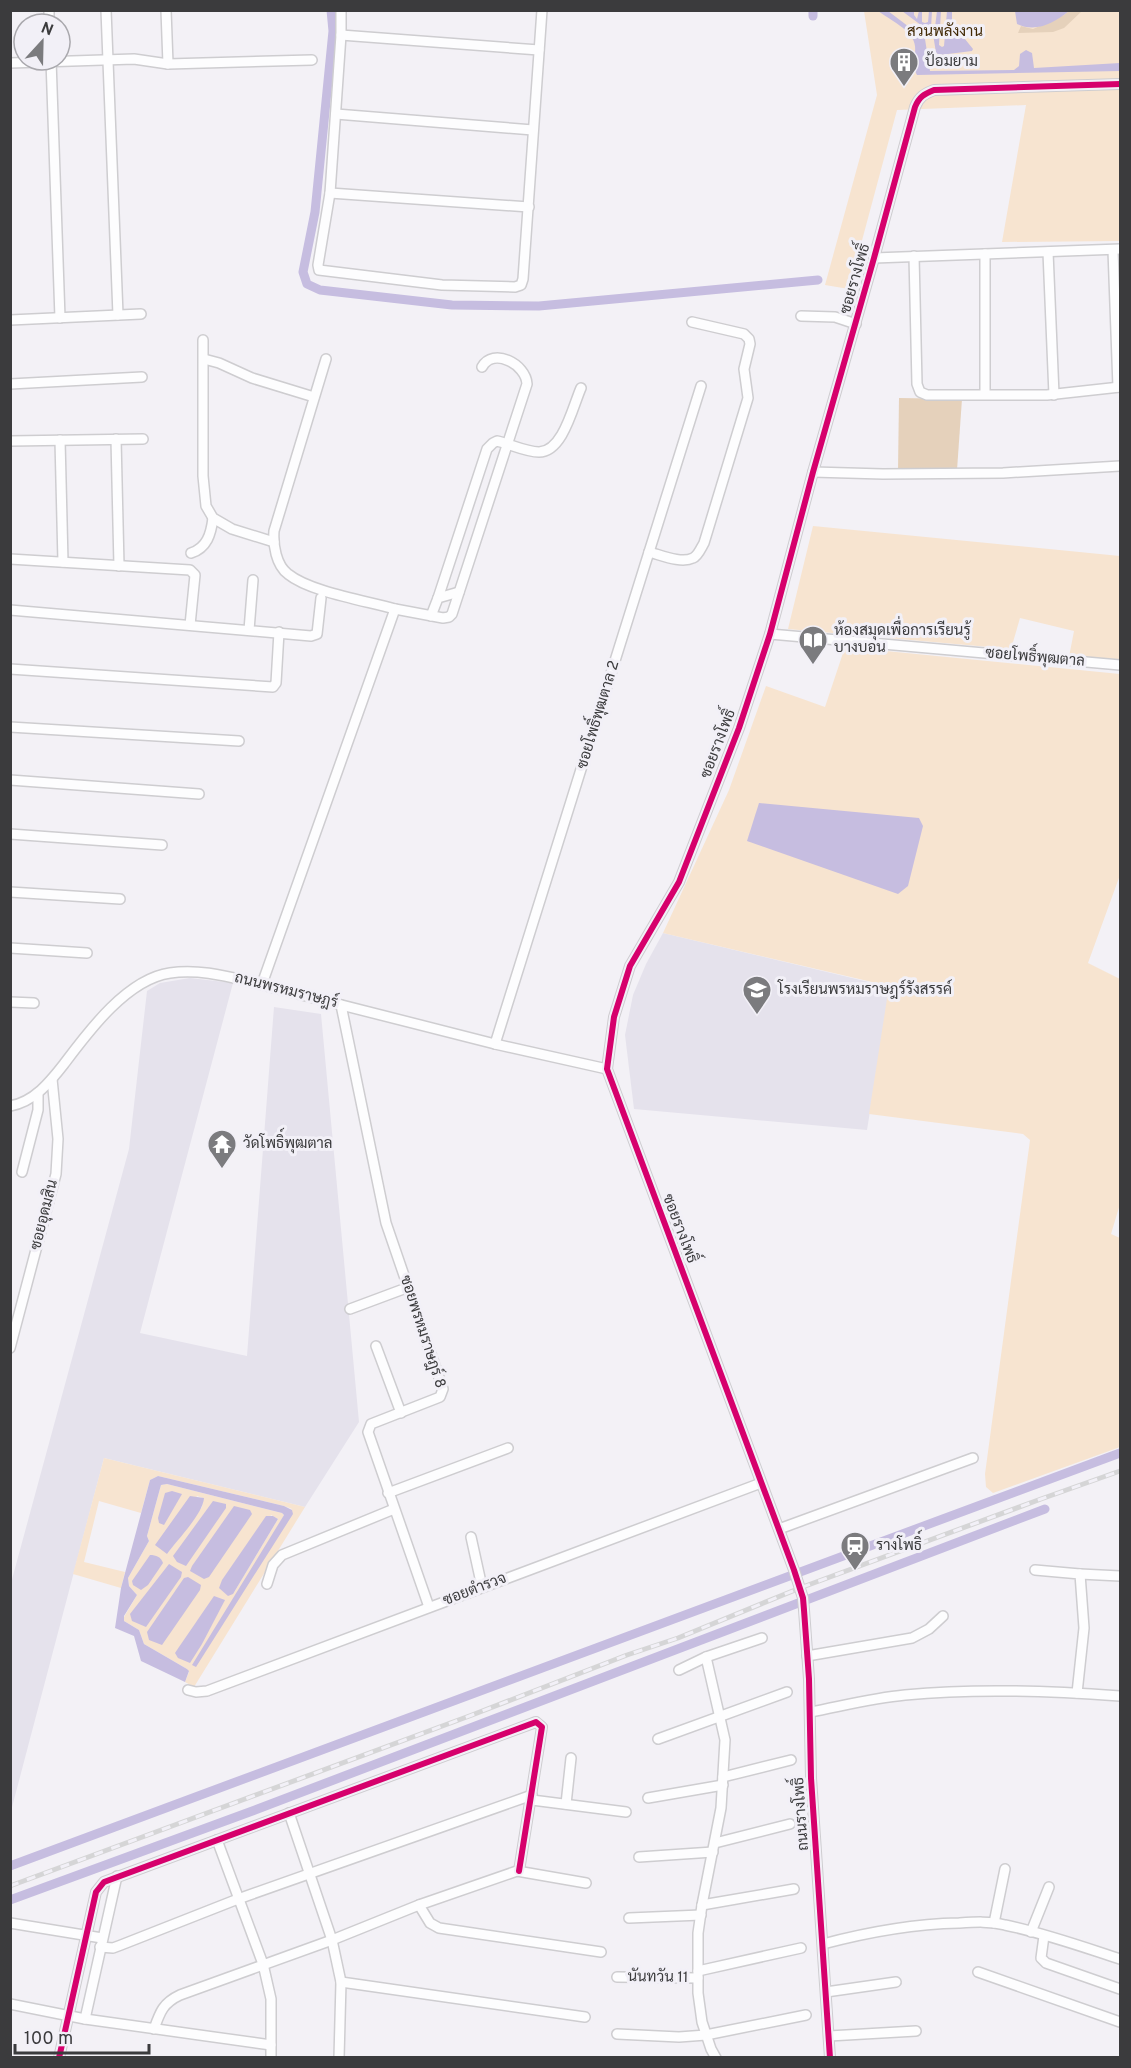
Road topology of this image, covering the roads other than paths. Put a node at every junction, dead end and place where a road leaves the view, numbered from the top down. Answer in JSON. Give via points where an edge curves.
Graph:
{"nodes":[{"id":1,"x":106,"y":10,"type":"edge"},
{"id":2,"x":166,"y":10,"type":"edge"},
{"id":3,"x":341,"y":10,"type":"edge"},
{"id":4,"x":542,"y":10,"type":"edge"},
{"id":5,"x":341,"y":35,"type":"junction"},
{"id":6,"x":539,"y":50,"type":"junction"},
{"id":7,"x":106,"y":59,"type":"junction"},
{"id":8,"x":72,"y":60,"type":"edge"},
{"id":9,"x":312,"y":60,"type":"dead end"},
{"id":10,"x":168,"y":64,"type":"junction"},
{"id":11,"x":51,"y":72,"type":"edge"},
{"id":12,"x":1120,"y":84,"type":"edge"},
{"id":13,"x":336,"y":114,"type":"junction"},
{"id":14,"x":532,"y":130,"type":"junction"},
{"id":15,"x":330,"y":193,"type":"junction"},
{"id":16,"x":529,"y":207,"type":"junction"},
{"id":17,"x":1117,"y":250,"type":"edge"},
{"id":18,"x":1048,"y":252,"type":"junction"},
{"id":19,"x":985,"y":254,"type":"junction"},
{"id":20,"x":914,"y":256,"type":"junction"},
{"id":21,"x":874,"y":258,"type":"junction"},
{"id":22,"x":141,"y":314,"type":"dead end"},
{"id":23,"x":118,"y":315,"type":"junction"},
{"id":24,"x":801,"y":316,"type":"dead end"},
{"id":25,"x":60,"y":318,"type":"junction"},
{"id":26,"x":10,"y":320,"type":"edge"},
{"id":27,"x":692,"y":322,"type":"dead end"},
{"id":28,"x":856,"y":324,"type":"junction"},
{"id":29,"x":203,"y":340,"type":"dead end"},
{"id":30,"x":326,"y":358,"type":"dead end"},
{"id":31,"x":204,"y":359,"type":"junction"},
{"id":32,"x":482,"y":367,"type":"dead end"},
{"id":33,"x":142,"y":377,"type":"dead end"},
{"id":34,"x":10,"y":384,"type":"edge"},
{"id":35,"x":701,"y":386,"type":"dead end"},
{"id":36,"x":1119,"y":387,"type":"edge"},
{"id":37,"x":581,"y":388,"type":"dead end"},
{"id":38,"x":985,"y":394,"type":"junction"},
{"id":39,"x":1054,"y":395,"type":"junction"},
{"id":40,"x":314,"y":397,"type":"junction"},
{"id":41,"x":116,"y":439,"type":"junction"},
{"id":42,"x":143,"y":439,"type":"dead end"},
{"id":43,"x":60,"y":440,"type":"junction"},
{"id":44,"x":10,"y":441,"type":"edge"},
{"id":45,"x":509,"y":444,"type":"junction"},
{"id":46,"x":1120,"y":466,"type":"edge"},
{"id":47,"x":813,"y":472,"type":"junction"},
{"id":48,"x":213,"y":518,"type":"junction"},
{"id":49,"x":274,"y":542,"type":"junction"},
{"id":50,"x":649,"y":552,"type":"junction"},
{"id":51,"x":191,"y":553,"type":"dead end"},
{"id":52,"x":10,"y":559,"type":"edge"},
{"id":53,"x":63,"y":562,"type":"junction"},
{"id":54,"x":119,"y":566,"type":"junction"},
{"id":55,"x":253,"y":580,"type":"dead end"},
{"id":56,"x":459,"y":592,"type":"junction"},
{"id":57,"x":321,"y":598,"type":"dead end"},
{"id":58,"x":438,"y":598,"type":"junction"},
{"id":59,"x":395,"y":609,"type":"junction"},
{"id":60,"x":10,"y":610,"type":"edge"},
{"id":61,"x":431,"y":616,"type":"junction"},
{"id":62,"x":190,"y":625,"type":"junction"},
{"id":63,"x":249,"y":630,"type":"junction"},
{"id":64,"x":279,"y":632,"type":"junction"},
{"id":65,"x":770,"y":634,"type":"junction"},
{"id":66,"x":1120,"y":665,"type":"edge"},
{"id":67,"x":10,"y":669,"type":"edge"},
{"id":68,"x":10,"y":727,"type":"edge"},
{"id":69,"x":239,"y":741,"type":"dead end"},
{"id":70,"x":10,"y":780,"type":"edge"},
{"id":71,"x":199,"y":794,"type":"dead end"},
{"id":72,"x":10,"y":834,"type":"edge"},
{"id":73,"x":162,"y":845,"type":"dead end"},
{"id":74,"x":10,"y":892,"type":"edge"},
{"id":75,"x":120,"y":899,"type":"dead end"},
{"id":76,"x":10,"y":948,"type":"edge"},
{"id":77,"x":87,"y":953,"type":"dead end"},
{"id":78,"x":262,"y":984,"type":"junction"},
{"id":79,"x":10,"y":1002,"type":"edge"},
{"id":80,"x":34,"y":1003,"type":"dead end"},
{"id":81,"x":341,"y":1005,"type":"junction"},
{"id":82,"x":495,"y":1044,"type":"junction"},
{"id":83,"x":607,"y":1069,"type":"junction"},
{"id":84,"x":52,"y":1080,"type":"junction"},
{"id":85,"x":38,"y":1093,"type":"junction"},
{"id":86,"x":10,"y":1106,"type":"edge"},
{"id":87,"x":22,"y":1172,"type":"dead end"},
{"id":88,"x":409,"y":1287,"type":"junction"},
{"id":89,"x":350,"y":1309,"type":"dead end"},
{"id":90,"x":376,"y":1346,"type":"dead end"},
{"id":91,"x":10,"y":1348,"type":"edge"},
{"id":92,"x":401,"y":1413,"type":"junction"},
{"id":93,"x":508,"y":1448,"type":"dead end"},
{"id":94,"x":973,"y":1458,"type":"dead end"},
{"id":95,"x":761,"y":1483,"type":"junction"},
{"id":96,"x":388,"y":1493,"type":"junction"},
{"id":97,"x":394,"y":1509,"type":"junction"},
{"id":98,"x":779,"y":1529,"type":"junction"},
{"id":99,"x":471,"y":1537,"type":"dead end"},
{"id":100,"x":1035,"y":1570,"type":"dead end"},
{"id":101,"x":796,"y":1573,"type":"joint"},
{"id":102,"x":1080,"y":1574,"type":"junction"},
{"id":103,"x":1120,"y":1576,"type":"edge"},
{"id":104,"x":267,"y":1584,"type":"dead end"},
{"id":105,"x":482,"y":1587,"type":"junction"},
{"id":106,"x":429,"y":1607,"type":"junction"},
{"id":107,"x":943,"y":1616,"type":"dead end"},
{"id":108,"x":762,"y":1638,"type":"dead end"},
{"id":109,"x":807,"y":1656,"type":"junction"},
{"id":110,"x":706,"y":1657,"type":"junction"},
{"id":111,"x":680,"y":1670,"type":"dead end"},
{"id":112,"x":188,"y":1690,"type":"dead end"},
{"id":113,"x":787,"y":1692,"type":"dead end"},
{"id":114,"x":1077,"y":1693,"type":"junction"},
{"id":115,"x":1120,"y":1696,"type":"edge"},
{"id":116,"x":810,"y":1712,"type":"junction"},
{"id":117,"x":719,"y":1716,"type":"junction"},
{"id":118,"x":657,"y":1739,"type":"dead end"},
{"id":119,"x":571,"y":1758,"type":"dead end"},
{"id":120,"x":791,"y":1760,"type":"dead end"},
{"id":121,"x":723,"y":1781,"type":"junction"},
{"id":122,"x":532,"y":1797,"type":"junction"},
{"id":123,"x":648,"y":1798,"type":"dead end"},
{"id":124,"x":566,"y":1804,"type":"junction"},
{"id":125,"x":626,"y":1812,"type":"dead end"},
{"id":126,"x":289,"y":1813,"type":"junction"},
{"id":127,"x":790,"y":1824,"type":"dead end"},
{"id":128,"x":217,"y":1840,"type":"junction"},
{"id":129,"x":714,"y":1847,"type":"junction"},
{"id":130,"x":639,"y":1857,"type":"dead end"},
{"id":131,"x":1005,"y":1869,"type":"dead end"},
{"id":132,"x":519,"y":1871,"type":"junction"},
{"id":133,"x":309,"y":1874,"type":"junction"},
{"id":134,"x":117,"y":1876,"type":"junction"},
{"id":135,"x":586,"y":1883,"type":"dead end"},
{"id":136,"x":1048,"y":1887,"type":"dead end"},
{"id":137,"x":794,"y":1889,"type":"dead end"},
{"id":138,"x":238,"y":1899,"type":"junction"},
{"id":139,"x":419,"y":1905,"type":"junction"},
{"id":140,"x":702,"y":1905,"type":"junction"},
{"id":141,"x":701,"y":1915,"type":"junction"},
{"id":142,"x":629,"y":1918,"type":"dead end"},
{"id":143,"x":10,"y":1923,"type":"edge"},
{"id":144,"x":994,"y":1923,"type":"junction"},
{"id":145,"x":1031,"y":1932,"type":"junction"},
{"id":146,"x":86,"y":1935,"type":"junction"},
{"id":147,"x":1044,"y":1936,"type":"junction"},
{"id":148,"x":332,"y":1940,"type":"junction"},
{"id":149,"x":101,"y":1942,"type":"junction"},
{"id":150,"x":823,"y":1944,"type":"junction"},
{"id":151,"x":801,"y":1948,"type":"dead end"},
{"id":152,"x":601,"y":1952,"type":"dead end"},
{"id":153,"x":1120,"y":1956,"type":"edge"},
{"id":154,"x":263,"y":1964,"type":"junction"},
{"id":155,"x":978,"y":1971,"type":"dead end"},
{"id":156,"x":698,"y":1974,"type":"junction"},
{"id":157,"x":617,"y":1977,"type":"dead end"},
{"id":158,"x":341,"y":1982,"type":"junction"},
{"id":159,"x":896,"y":1982,"type":"dead end"},
{"id":160,"x":1120,"y":1989,"type":"edge"},
{"id":161,"x":826,"y":1992,"type":"junction"},
{"id":162,"x":10,"y":2004,"type":"edge"},
{"id":163,"x":806,"y":2015,"type":"dead end"},
{"id":164,"x":68,"y":2016,"type":"junction"},
{"id":165,"x":585,"y":2017,"type":"dead end"},
{"id":166,"x":85,"y":2019,"type":"junction"},
{"id":167,"x":1120,"y":2022,"type":"edge"},
{"id":168,"x":154,"y":2030,"type":"junction"},
{"id":169,"x":916,"y":2031,"type":"dead end"},
{"id":170,"x":616,"y":2034,"type":"dead end"},
{"id":171,"x":706,"y":2035,"type":"junction"},
{"id":172,"x":829,"y":2036,"type":"junction"},
{"id":173,"x":271,"y":2045,"type":"junction"},
{"id":174,"x":712,"y":2055,"type":"edge"},
{"id":175,"x":59,"y":2058,"type":"edge"},
{"id":176,"x":271,"y":2058,"type":"edge"},
{"id":177,"x":339,"y":2058,"type":"edge"},
{"id":178,"x":830,"y":2058,"type":"edge"}],
"edges":[{"from":1,"to":7,"type":"street"},
{"from":2,"to":10,"type":"street"},
{"from":3,"to":5,"type":"street"},
{"from":4,"to":6,"type":"street"},
{"from":5,"to":6,"type":"street"},
{"from":5,"to":13,"type":"street"},
{"from":6,"to":14,"type":"street"},
{"from":7,"to":8,"type":"street"},
{"from":7,"to":10,"type":"street"},
{"from":7,"to":23,"type":"street"},
{"from":9,"to":10,"type":"street"},
{"from":11,"to":25,"type":"street"},
{"from":12,"to":21,"type":"street","name":"ซอยรางโพธิ์","via":[[925,93],[915,107]]},
{"from":13,"to":14,"type":"street"},
{"from":13,"to":15,"type":"street"},
{"from":14,"to":16,"type":"street"},
{"from":15,"to":16,"type":"street"},
{"from":15,"to":16,"type":"street","via":[[319,270],[442,285],[521,285]]},
{"from":17,"to":18,"type":"street"},
{"from":17,"to":36,"type":"street"},
{"from":18,"to":19,"type":"street"},
{"from":18,"to":39,"type":"street"},
{"from":19,"to":20,"type":"street"},
{"from":19,"to":38,"type":"street"},
{"from":20,"to":21,"type":"street"},
{"from":20,"to":38,"type":"street","via":[[920,392]]},
{"from":21,"to":28,"type":"street","name":"ซอยรางโพธิ์"},
{"from":22,"to":23,"type":"street"},
{"from":23,"to":25,"type":"street"},
{"from":24,"to":28,"type":"street","via":[[835,317]]},
{"from":25,"to":26,"type":"street"},
{"from":27,"to":50,"type":"street","via":[[744,334],[749,339],[744,369],[748,398],[699,553],[683,560]]},
{"from":28,"to":47,"type":"street","name":"ซอยรางโพธิ์"},
{"from":29,"to":31,"type":"street"},
{"from":30,"to":40,"type":"street"},
{"from":31,"to":40,"type":"street"},
{"from":31,"to":48,"type":"street","via":[[204,494]]},
{"from":32,"to":45,"type":"street","via":[[495,357],[515,364],[527,378]]},
{"from":33,"to":34,"type":"street"},
{"from":35,"to":50,"type":"street","name":"ซอยโพธิ์พุฒตาล 2"},
{"from":36,"to":39,"type":"street"},
{"from":37,"to":45,"type":"street","via":[[553,447],[537,452]]},
{"from":38,"to":39,"type":"street"},
{"from":40,"to":49,"type":"street"},
{"from":41,"to":42,"type":"street"},
{"from":41,"to":43,"type":"street"},
{"from":41,"to":54,"type":"street"},
{"from":43,"to":44,"type":"street"},
{"from":43,"to":53,"type":"street"},
{"from":45,"to":56,"type":"street"},
{"from":45,"to":58,"type":"street","via":[[497,441],[487,449]]},
{"from":46,"to":47,"type":"street","via":[[1003,473]]},
{"from":47,"to":65,"type":"street","name":"ซอยรางโพธิ์"},
{"from":48,"to":49,"type":"street","via":[[232,529]]},
{"from":48,"to":51,"type":"street","via":[[203,547]]},
{"from":49,"to":59,"type":"street","via":[[287,574],[318,588]]},
{"from":50,"to":82,"type":"street","name":"ซอยโพธิ์พุฒตาล 2"},
{"from":52,"to":53,"type":"street"},
{"from":53,"to":54,"type":"street"},
{"from":54,"to":62,"type":"street","via":[[193,572]]},
{"from":55,"to":63,"type":"street"},
{"from":56,"to":58,"type":"street"},
{"from":56,"to":61,"type":"street","via":[[449,617]]},
{"from":57,"to":64,"type":"street","via":[[317,634]]},
{"from":58,"to":61,"type":"street"},
{"from":59,"to":61,"type":"street"},
{"from":59,"to":78,"type":"street"},
{"from":60,"to":62,"type":"street"},
{"from":62,"to":63,"type":"street"},
{"from":63,"to":64,"type":"street"},
{"from":64,"to":67,"type":"street","via":[[273,687]]},
{"from":65,"to":66,"type":"street","name":"ซอยโพธิ์พุฒตาล"},
{"from":65,"to":83,"type":"street","name":"ซอยรางโพธิ์","via":[[739,728],[679,882],[630,966],[614,1017]]},
{"from":68,"to":69,"type":"street"},
{"from":70,"to":71,"type":"street"},
{"from":72,"to":73,"type":"street"},
{"from":74,"to":75,"type":"street"},
{"from":76,"to":77,"type":"street"},
{"from":78,"to":81,"type":"street","name":"ถนนพรหมราษฎร์"},
{"from":78,"to":84,"type":"street","name":"ถนนพรหมราษฎร์","via":[[206,972],[168,973],[153,978],[138,985],[85,1035]]},
{"from":79,"to":80,"type":"street"},
{"from":81,"to":82,"type":"street","name":"ถนนพรหมราษฎร์"},
{"from":81,"to":88,"type":"street","name":"ซอยพรหมราษฎร์ 8","via":[[379,1198]]},
{"from":82,"to":83,"type":"street","name":"ถนนพรหมราษฎร์"},
{"from":83,"to":95,"type":"street","name":"ซอยรางโพธิ์"},
{"from":84,"to":85,"type":"street","name":"ถนนพรหมราษฎร์"},
{"from":84,"to":91,"type":"street","name":"ซอยอุดมสิน","via":[[58,1139],[56,1173]]},
{"from":85,"to":86,"type":"street","name":"ถนนพรหมราษฎร์"},
{"from":85,"to":87,"type":"street","via":[[38,1110]]},
{"from":88,"to":89,"type":"street"},
{"from":88,"to":92,"type":"street","name":"ซอยพรหมราษฎร์ 8","via":[[443,1389],[440,1397]]},
{"from":90,"to":92,"type":"street"},
{"from":92,"to":96,"type":"street","name":"ซอยพรหมราษฎร์ 8","via":[[371,1424],[368,1432]]},
{"from":93,"to":96,"type":"street"},
{"from":94,"to":98,"type":"street"},
{"from":95,"to":98,"type":"street","name":"ซอยรางโพธิ์"},
{"from":95,"to":105,"type":"street","name":"ซอยตำรวจ"},
{"from":96,"to":97,"type":"street","name":"ซอยพรหมราษฎร์ 8"},
{"from":97,"to":104,"type":"street","via":[[282,1555],[273,1565]]},
{"from":97,"to":106,"type":"street","name":"ซอยพรหมราษฎร์ 8"},
{"from":98,"to":101,"type":"street","name":"ซอยรางโพธิ์"},
{"from":99,"to":105,"type":"street"},
{"from":100,"to":102,"type":"street"},
{"from":101,"to":109,"type":"street","name":"ถนนรางโพธิ์","via":[[803,1598]]},
{"from":102,"to":103,"type":"street"},
{"from":102,"to":114,"type":"street","via":[[1084,1628]]},
{"from":105,"to":106,"type":"street","name":"ซอยตำรวจ"},
{"from":106,"to":112,"type":"street","name":"ซอยตำรวจ","via":[[207,1691]]},
{"from":107,"to":109,"type":"street","via":[[912,1638]]},
{"from":108,"to":110,"type":"street"},
{"from":109,"to":116,"type":"street","name":"ถนนรางโพธิ์"},
{"from":110,"to":111,"type":"street"},
{"from":110,"to":117,"type":"street"},
{"from":113,"to":117,"type":"street"},
{"from":114,"to":115,"type":"street"},
{"from":114,"to":116,"type":"street","via":[[977,1690],[904,1695]]},
{"from":116,"to":150,"type":"street","name":"ถนนรางโพธิ์"},
{"from":117,"to":118,"type":"street"},
{"from":117,"to":121,"type":"street","via":[[725,1740]]},
{"from":119,"to":124,"type":"street"},
{"from":120,"to":121,"type":"street"},
{"from":121,"to":123,"type":"street"},
{"from":121,"to":129,"type":"street"},
{"from":122,"to":124,"type":"street"},
{"from":122,"to":126,"type":"street","via":[[542,1727],[536,1722]]},
{"from":122,"to":132,"type":"street"},
{"from":122,"to":133,"type":"street"},
{"from":124,"to":125,"type":"street"},
{"from":126,"to":128,"type":"street"},
{"from":126,"to":133,"type":"street"},
{"from":127,"to":129,"type":"street"},
{"from":128,"to":134,"type":"street"},
{"from":128,"to":138,"type":"street"},
{"from":129,"to":130,"type":"street"},
{"from":129,"to":140,"type":"street"},
{"from":131,"to":144,"type":"street"},
{"from":132,"to":135,"type":"street"},
{"from":132,"to":139,"type":"street"},
{"from":133,"to":138,"type":"street"},
{"from":133,"to":148,"type":"street"},
{"from":134,"to":146,"type":"street","via":[[99,1887]]},
{"from":134,"to":149,"type":"street"},
{"from":136,"to":145,"type":"street"},
{"from":137,"to":140,"type":"street"},
{"from":138,"to":149,"type":"street","via":[[113,1948]]},
{"from":138,"to":154,"type":"street"},
{"from":139,"to":148,"type":"street"},
{"from":139,"to":152,"type":"street","via":[[430,1923],[440,1928]]},
{"from":140,"to":141,"type":"street"},
{"from":141,"to":142,"type":"street"},
{"from":141,"to":156,"type":"street"},
{"from":143,"to":146,"type":"street"},
{"from":144,"to":145,"type":"street"},
{"from":144,"to":150,"type":"street","via":[[934,1923],[868,1932]]},
{"from":145,"to":147,"type":"street"},
{"from":146,"to":149,"type":"street"},
{"from":146,"to":164,"type":"street"},
{"from":147,"to":153,"type":"street"},
{"from":147,"to":160,"type":"street","via":[[1041,1958],[1046,1963]]},
{"from":148,"to":154,"type":"street"},
{"from":148,"to":158,"type":"street"},
{"from":149,"to":166,"type":"street"},
{"from":150,"to":161,"type":"street","name":"ถนนรางโพธิ์"},
{"from":151,"to":156,"type":"street","name":"นันทวัน 11"},
{"from":154,"to":168,"type":"street","via":[[171,1999],[161,2008]]},
{"from":154,"to":173,"type":"street","via":[[271,1999]]},
{"from":155,"to":167,"type":"street"},
{"from":156,"to":157,"type":"street","name":"นันทวัน 11"},
{"from":156,"to":171,"type":"street"},
{"from":158,"to":165,"type":"street"},
{"from":158,"to":177,"type":"street"},
{"from":159,"to":161,"type":"street"},
{"from":161,"to":172,"type":"street","name":"ถนนรางโพธิ์"},
{"from":162,"to":164,"type":"street"},
{"from":163,"to":171,"type":"street"},
{"from":164,"to":166,"type":"street"},
{"from":164,"to":175,"type":"street"},
{"from":166,"to":168,"type":"street"},
{"from":168,"to":173,"type":"street"},
{"from":169,"to":172,"type":"street"},
{"from":170,"to":171,"type":"street"},
{"from":171,"to":174,"type":"street"},
{"from":172,"to":178,"type":"street","name":"ถนนรางโพธิ์"},
{"from":173,"to":176,"type":"street"}]}
